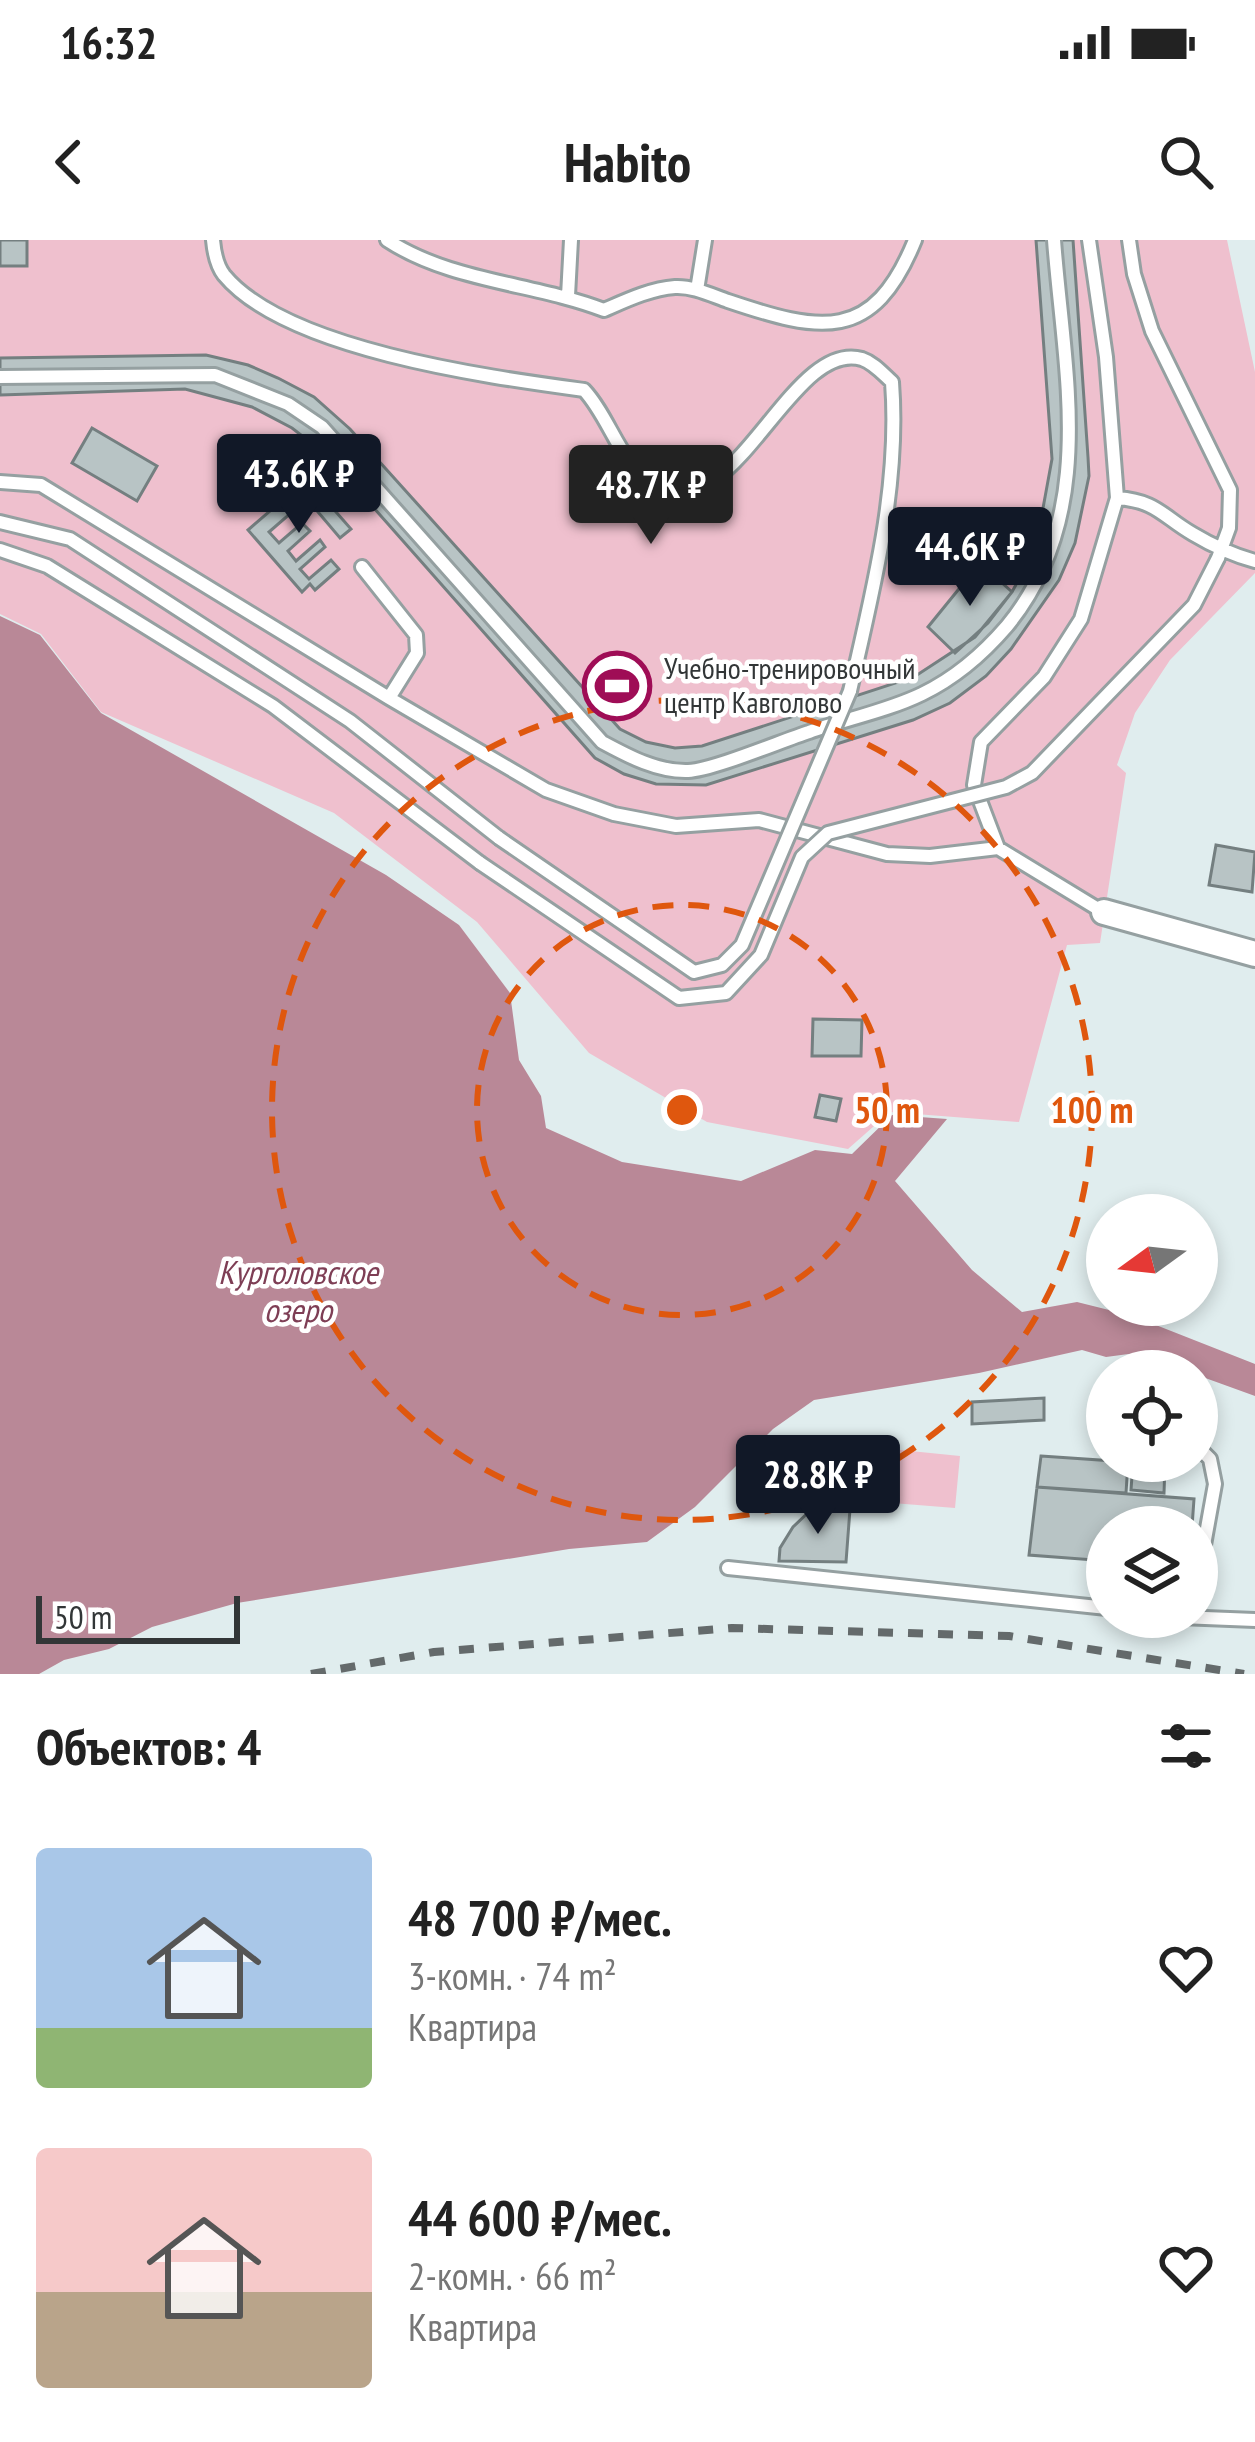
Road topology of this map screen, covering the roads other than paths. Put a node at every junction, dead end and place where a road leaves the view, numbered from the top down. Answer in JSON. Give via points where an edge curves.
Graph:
{"nodes":[{"id":1,"x":213,"y":240,"type":"edge"},
{"id":2,"x":386,"y":240,"type":"edge"},
{"id":3,"x":571,"y":240,"type":"edge"},
{"id":4,"x":705,"y":240,"type":"edge"},
{"id":5,"x":915,"y":240,"type":"edge"},
{"id":6,"x":1054,"y":240,"type":"edge"},
{"id":7,"x":1089,"y":240,"type":"edge"},
{"id":8,"x":1130,"y":240,"type":"edge"},
{"id":9,"x":697,"y":290,"type":"junction"},
{"id":10,"x":568,"y":296,"type":"junction"},
{"id":11,"x":0,"y":377,"type":"edge"},
{"id":12,"x":0,"y":482,"type":"edge"},
{"id":13,"x":1118,"y":498,"type":"junction"},
{"id":14,"x":0,"y":522,"type":"edge"},
{"id":15,"x":0,"y":550,"type":"edge"},
{"id":16,"x":1255,"y":561,"type":"edge"},
{"id":17,"x":362,"y":568,"type":"dead end"},
{"id":18,"x":389,"y":698,"type":"junction"},
{"id":19,"x":998,"y":848,"type":"junction"},
{"id":20,"x":1104,"y":912,"type":"joint"},
{"id":21,"x":1255,"y":954,"type":"edge"},
{"id":22,"x":728,"y":1568,"type":"dead end"},
{"id":23,"x":1086,"y":1606,"type":"edge"},
{"id":24,"x":1218,"y":1619,"type":"edge"},
{"id":25,"x":1255,"y":1620,"type":"edge"}],
"edges":[{"from":1,"to":14,"type":"lane","bridge":true,"via":[[221,271],[253,302],[305,328],[446,367],[584,390],[636,472],[660,489],[682,493],[734,465],[814,372],[859,358],[892,382],[896,434],[850,691],[742,945],[722,964],[694,972],[499,838],[350,721],[70,539]]},
{"from":2,"to":10,"type":"lane","via":[[469,273]]},
{"from":3,"to":10,"type":"lane"},
{"from":4,"to":9,"type":"lane"},
{"from":5,"to":9,"type":"lane","via":[[901,275],[868,308],[824,326]]},
{"from":6,"to":11,"type":"lane","via":[[1069,484],[1052,551],[1013,618],[959,673],[920,695],[690,771],[602,742],[322,428],[288,404],[215,375]]},
{"from":7,"to":13,"type":"lane"},
{"from":8,"to":15,"type":"lane","bridge":true,"via":[[1152,331],[1230,490],[1229,527],[1194,605],[1032,772],[1006,787],[828,833],[802,857],[761,955],[726,993],[679,998],[480,863],[274,706],[47,566]]},
{"from":9,"to":10,"type":"lane","via":[[643,294],[604,310]]},
{"from":12,"to":18,"type":"lane","via":[[41,485]]},
{"from":13,"to":16,"type":"lane","via":[[1144,500],[1189,532]]},
{"from":13,"to":19,"type":"lane","via":[[1082,619],[1044,676],[981,742],[974,784]]},
{"from":17,"to":18,"type":"lane","via":[[416,635],[417,652]]},
{"from":18,"to":19,"type":"lane","via":[[546,790],[614,814],[676,826],[759,820],[887,854]]},
{"from":19,"to":20,"type":"lane"},
{"from":20,"to":21,"type":"street"},
{"from":22,"to":23,"type":"lane"},
{"from":24,"to":25,"type":"lane"}]}
